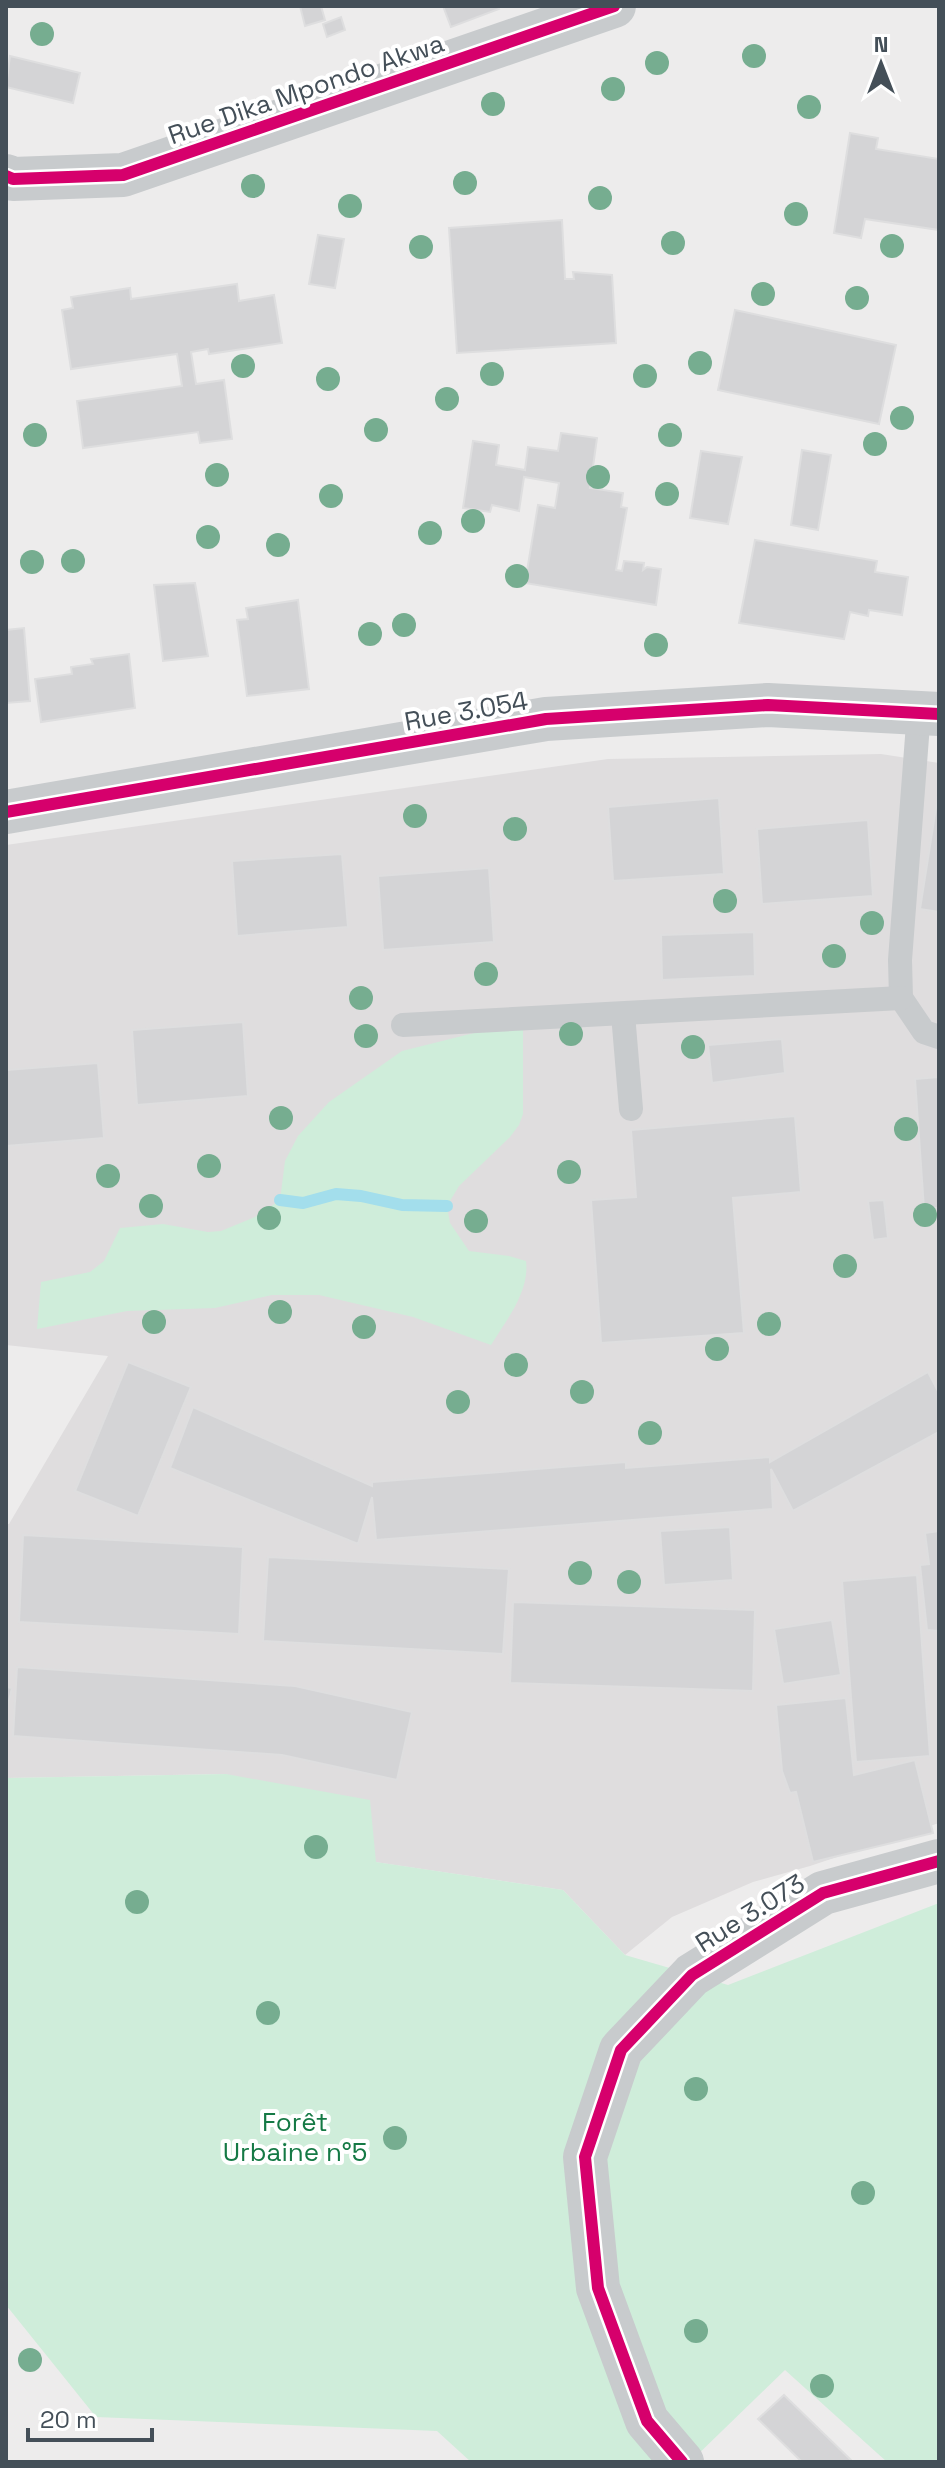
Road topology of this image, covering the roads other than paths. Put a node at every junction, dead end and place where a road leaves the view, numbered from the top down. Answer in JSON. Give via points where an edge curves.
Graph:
{"nodes":[{"id":1,"x":614,"y":6,"type":"edge"},
{"id":2,"x":6,"y":176,"type":"edge"},
{"id":3,"x":929,"y":712,"type":"edge"},
{"id":4,"x":6,"y":812,"type":"edge"},
{"id":5,"x":901,"y":998,"type":"junction"},
{"id":6,"x":623,"y":1014,"type":"junction"},
{"id":7,"x":403,"y":1025,"type":"dead end"},
{"id":8,"x":939,"y":1037,"type":"edge"},
{"id":9,"x":631,"y":1109,"type":"dead end"},
{"id":10,"x":939,"y":1861,"type":"edge"},
{"id":11,"x":682,"y":2462,"type":"edge"}],
"edges":[{"from":1,"to":2,"type":"street","name":"Rue Dika Mpondo Akwa","via":[[123,175]]},
{"from":3,"to":4,"type":"street","name":"Rue 3.054","via":[[768,705],[546,719]]},
{"from":3,"to":5,"type":"lane","via":[[900,960]]},
{"from":5,"to":6,"type":"lane"},
{"from":5,"to":8,"type":"lane","via":[[924,1032]]},
{"from":6,"to":7,"type":"lane"},
{"from":6,"to":9,"type":"lane"},
{"from":10,"to":11,"type":"street","name":"Rue 3.073","via":[[823,1893],[692,1975],[621,2050],[585,2157],[598,2288],[647,2421]]}]}
